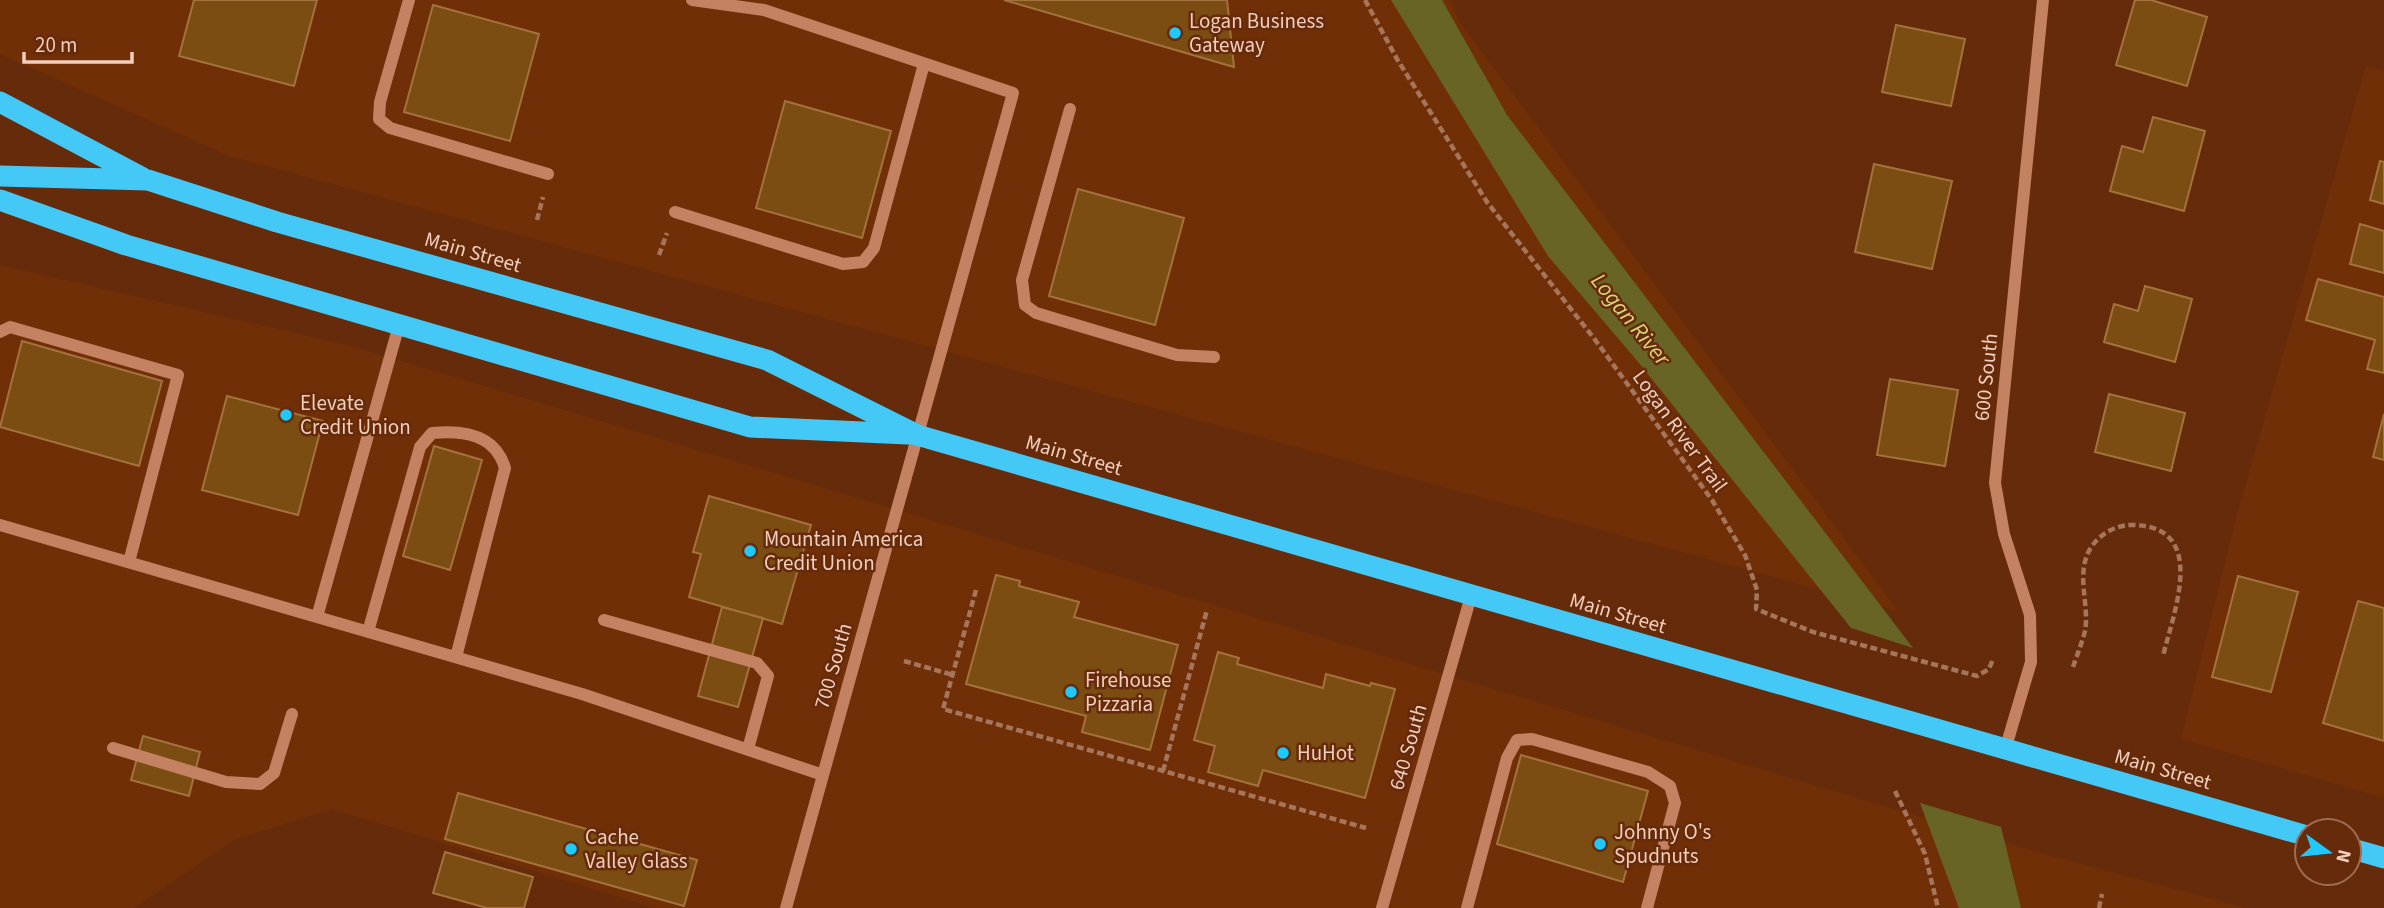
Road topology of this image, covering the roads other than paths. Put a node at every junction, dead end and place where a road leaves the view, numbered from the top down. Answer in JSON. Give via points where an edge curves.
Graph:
{"nodes":[{"id":1,"x":409,"y":0,"type":"edge"},
{"id":2,"x":692,"y":0,"type":"edge"},
{"id":3,"x":2043,"y":0,"type":"edge"},
{"id":4,"x":765,"y":5,"type":"edge"},
{"id":5,"x":924,"y":64,"type":"junction"},
{"id":6,"x":0,"y":102,"type":"edge"},
{"id":7,"x":1070,"y":109,"type":"dead end"},
{"id":8,"x":548,"y":174,"type":"dead end"},
{"id":9,"x":0,"y":176,"type":"edge"},
{"id":10,"x":148,"y":180,"type":"junction"},
{"id":11,"x":0,"y":201,"type":"edge"},
{"id":12,"x":675,"y":212,"type":"dead end"},
{"id":13,"x":399,"y":325,"type":"junction"},
{"id":14,"x":0,"y":332,"type":"edge"},
{"id":15,"x":1214,"y":357,"type":"dead end"},
{"id":16,"x":917,"y":435,"type":"junction"},
{"id":17,"x":0,"y":525,"type":"edge"},
{"id":18,"x":129,"y":562,"type":"junction"},
{"id":19,"x":1471,"y":596,"type":"junction"},
{"id":20,"x":317,"y":617,"type":"junction"},
{"id":21,"x":604,"y":620,"type":"dead end"},
{"id":22,"x":368,"y":632,"type":"junction"},
{"id":23,"x":456,"y":657,"type":"junction"},
{"id":24,"x":292,"y":714,"type":"dead end"},
{"id":25,"x":113,"y":748,"type":"dead end"},
{"id":26,"x":748,"y":750,"type":"junction"},
{"id":27,"x":2005,"y":750,"type":"junction"},
{"id":28,"x":823,"y":775,"type":"junction"},
{"id":29,"x":2293,"y":831,"type":"edge"},
{"id":30,"x":2363,"y":852,"type":"edge"},
{"id":31,"x":2384,"y":858,"type":"edge"},
{"id":32,"x":786,"y":908,"type":"edge"},
{"id":33,"x":1382,"y":908,"type":"edge"},
{"id":34,"x":1467,"y":908,"type":"edge"},
{"id":35,"x":1647,"y":908,"type":"edge"}],
"edges":[{"from":1,"to":8,"type":"street","via":[[379,119],[390,128]]},
{"from":2,"to":4,"type":"street"},
{"from":3,"to":27,"type":"street","name":"600 South","via":[[1995,483],[2004,534],[2029,615],[2031,662]]},
{"from":4,"to":5,"type":"street"},
{"from":5,"to":12,"type":"street","via":[[874,248],[863,262],[843,264]]},
{"from":5,"to":16,"type":"street","name":"700 South","via":[[1013,93]]},
{"from":6,"to":10,"type":"highway"},
{"from":7,"to":15,"type":"street","via":[[1023,281],[1025,305],[1036,313],[1177,355]]},
{"from":9,"to":10,"type":"highway","name":"Main Street"},
{"from":10,"to":16,"type":"highway","name":"Main Street","via":[[290,225],[767,360]]},
{"from":11,"to":13,"type":"highway","name":"Main Street","via":[[126,245]]},
{"from":13,"to":16,"type":"highway","name":"Main Street","via":[[750,427]]},
{"from":13,"to":20,"type":"street"},
{"from":14,"to":18,"type":"street","via":[[10,327],[178,375]]},
{"from":16,"to":19,"type":"highway","name":"Main Street"},
{"from":16,"to":28,"type":"street","name":"700 South"},
{"from":17,"to":18,"type":"street"},
{"from":18,"to":20,"type":"street"},
{"from":19,"to":27,"type":"highway","name":"Main Street"},
{"from":19,"to":33,"type":"street","name":"640 South"},
{"from":20,"to":22,"type":"street"},
{"from":21,"to":26,"type":"street","via":[[757,663],[768,676]]},
{"from":22,"to":23,"type":"street"},
{"from":22,"to":23,"type":"street","via":[[420,447],[432,433],[452,431],[484,439],[500,452],[505,467]]},
{"from":23,"to":26,"type":"street"},
{"from":24,"to":25,"type":"street","via":[[274,773],[260,784],[226,782]]},
{"from":26,"to":28,"type":"street"},
{"from":27,"to":29,"type":"highway","name":"Main Street"},
{"from":28,"to":32,"type":"street","name":"700 South"},
{"from":30,"to":31,"type":"highway"},
{"from":34,"to":35,"type":"street","via":[[1507,758],[1517,740],[1532,739],[1648,772],[1670,786],[1675,803]]}]}
